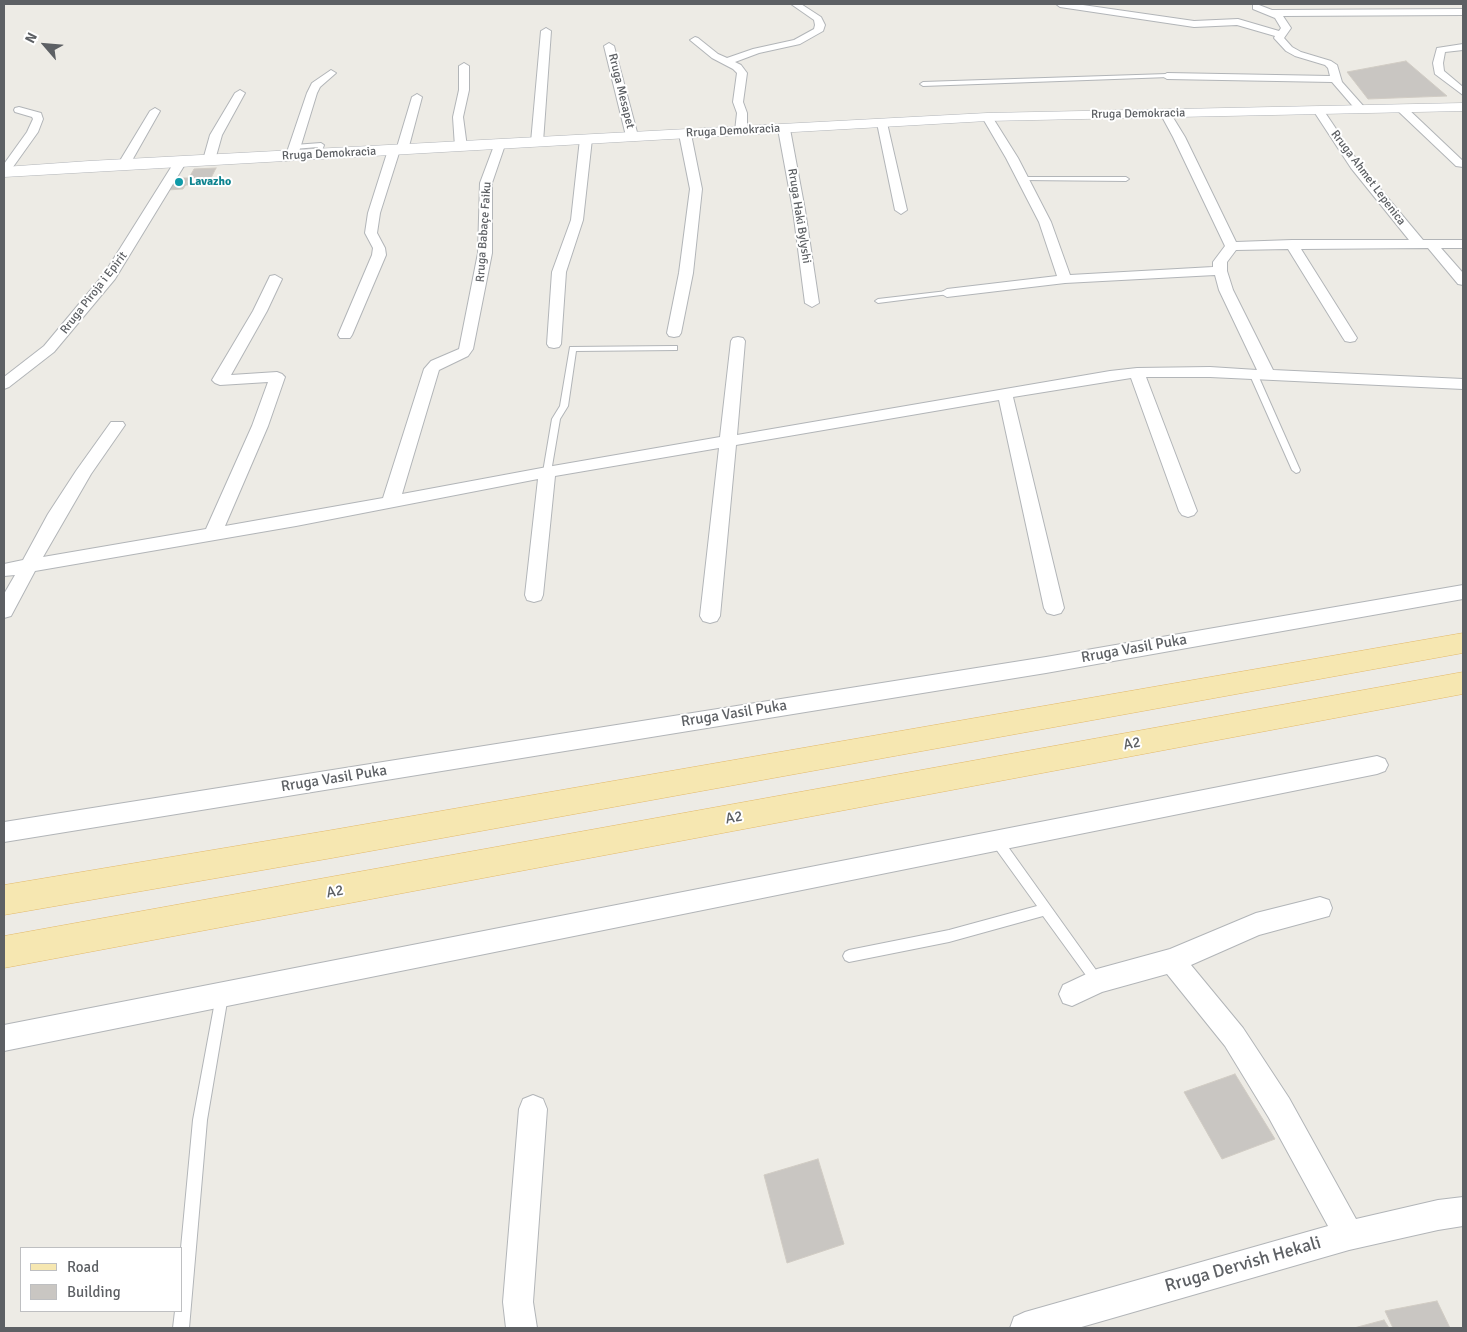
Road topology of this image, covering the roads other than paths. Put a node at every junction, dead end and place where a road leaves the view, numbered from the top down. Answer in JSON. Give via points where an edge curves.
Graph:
{"nodes":[{"id":1,"x":795,"y":4,"type":"edge"},
{"id":2,"x":1060,"y":4,"type":"edge"},
{"id":3,"x":1256,"y":7,"type":"dead end"},
{"id":4,"x":1463,"y":12,"type":"edge"},
{"id":5,"x":1270,"y":13,"type":"junction"},
{"id":6,"x":546,"y":31,"type":"dead end"},
{"id":7,"x":1280,"y":35,"type":"junction"},
{"id":8,"x":696,"y":40,"type":"dead end"},
{"id":9,"x":609,"y":46,"type":"dead end"},
{"id":10,"x":1463,"y":48,"type":"edge"},
{"id":11,"x":727,"y":62,"type":"junction"},
{"id":12,"x":464,"y":66,"type":"dead end"},
{"id":13,"x":331,"y":74,"type":"dead end"},
{"id":14,"x":1167,"y":76,"type":"joint"},
{"id":15,"x":1336,"y":79,"type":"junction"},
{"id":16,"x":923,"y":84,"type":"dead end"},
{"id":17,"x":1463,"y":92,"type":"edge"},
{"id":18,"x":240,"y":94,"type":"dead end"},
{"id":19,"x":417,"y":96,"type":"dead end"},
{"id":20,"x":1463,"y":107,"type":"edge"},
{"id":21,"x":1361,"y":109,"type":"junction"},
{"id":22,"x":1402,"y":109,"type":"junction"},
{"id":23,"x":19,"y":110,"type":"dead end"},
{"id":24,"x":1318,"y":110,"type":"junction"},
{"id":25,"x":155,"y":111,"type":"dead end"},
{"id":26,"x":1165,"y":114,"type":"junction"},
{"id":27,"x":987,"y":117,"type":"junction"},
{"id":28,"x":882,"y":123,"type":"junction"},
{"id":29,"x":784,"y":129,"type":"junction"},
{"id":30,"x":741,"y":131,"type":"junction"},
{"id":31,"x":685,"y":134,"type":"junction"},
{"id":32,"x":632,"y":136,"type":"junction"},
{"id":33,"x":586,"y":139,"type":"junction"},
{"id":34,"x":537,"y":142,"type":"junction"},
{"id":35,"x":498,"y":145,"type":"junction"},
{"id":36,"x":461,"y":147,"type":"junction"},
{"id":37,"x":398,"y":150,"type":"junction"},
{"id":38,"x":293,"y":151,"type":"junction"},
{"id":39,"x":209,"y":160,"type":"junction"},
{"id":40,"x":181,"y":161,"type":"junction"},
{"id":41,"x":124,"y":164,"type":"junction"},
{"id":42,"x":1460,"y":164,"type":"dead end"},
{"id":43,"x":4,"y":172,"type":"edge"},
{"id":44,"x":1023,"y":178,"type":"junction"},
{"id":45,"x":1126,"y":179,"type":"dead end"},
{"id":46,"x":901,"y":210,"type":"dead end"},
{"id":47,"x":1292,"y":244,"type":"junction"},
{"id":48,"x":1425,"y":244,"type":"junction"},
{"id":49,"x":1463,"y":244,"type":"edge"},
{"id":50,"x":1232,"y":247,"type":"junction"},
{"id":51,"x":1220,"y":271,"type":"junction"},
{"id":52,"x":275,"y":279,"type":"dead end"},
{"id":53,"x":1065,"y":279,"type":"junction"},
{"id":54,"x":1463,"y":281,"type":"edge"},
{"id":55,"x":948,"y":293,"type":"joint"},
{"id":56,"x":878,"y":301,"type":"dead end"},
{"id":57,"x":812,"y":303,"type":"dead end"},
{"id":58,"x":674,"y":332,"type":"dead end"},
{"id":59,"x":345,"y":336,"type":"dead end"},
{"id":60,"x":1350,"y":338,"type":"dead end"},
{"id":61,"x":738,"y":341,"type":"dead end"},
{"id":62,"x":554,"y":344,"type":"dead end"},
{"id":63,"x":674,"y":348,"type":"dead end"},
{"id":64,"x":1137,"y":373,"type":"junction"},
{"id":65,"x":1260,"y":374,"type":"junction"},
{"id":66,"x":4,"y":384,"type":"edge"},
{"id":67,"x":1463,"y":384,"type":"edge"},
{"id":68,"x":1005,"y":394,"type":"junction"},
{"id":69,"x":117,"y":425,"type":"dead end"},
{"id":70,"x":729,"y":441,"type":"junction"},
{"id":71,"x":1296,"y":470,"type":"dead end"},
{"id":72,"x":547,"y":472,"type":"junction"},
{"id":73,"x":391,"y":502,"type":"junction"},
{"id":74,"x":1188,"y":511,"type":"dead end"},
{"id":75,"x":213,"y":534,"type":"junction"},
{"id":76,"x":29,"y":566,"type":"junction"},
{"id":77,"x":4,"y":570,"type":"edge"},
{"id":78,"x":1463,"y":592,"type":"edge"},
{"id":79,"x":534,"y":595,"type":"dead end"},
{"id":80,"x":1054,"y":608,"type":"dead end"},
{"id":81,"x":4,"y":611,"type":"edge"},
{"id":82,"x":710,"y":616,"type":"dead end"},
{"id":83,"x":1463,"y":643,"type":"edge"},
{"id":84,"x":1463,"y":683,"type":"edge"},
{"id":85,"x":1377,"y":765,"type":"dead end"},
{"id":86,"x":4,"y":832,"type":"edge"},
{"id":87,"x":997,"y":841,"type":"junction"},
{"id":88,"x":4,"y":900,"type":"edge"},
{"id":89,"x":1320,"y":908,"type":"dead end"},
{"id":90,"x":1047,"y":909,"type":"junction"},
{"id":91,"x":4,"y":952,"type":"edge"},
{"id":92,"x":850,"y":956,"type":"dead end"},
{"id":93,"x":1172,"y":962,"type":"junction"},
{"id":94,"x":1098,"y":981,"type":"junction"},
{"id":95,"x":1072,"y":994,"type":"dead end"},
{"id":96,"x":222,"y":995,"type":"junction"},
{"id":97,"x":4,"y":1038,"type":"edge"},
{"id":98,"x":533,"y":1109,"type":"dead end"},
{"id":99,"x":1463,"y":1212,"type":"edge"},
{"id":100,"x":1350,"y":1235,"type":"junction"},
{"id":101,"x":1031,"y":1327,"type":"edge"},
{"id":102,"x":182,"y":1328,"type":"edge"},
{"id":103,"x":521,"y":1328,"type":"edge"}],
"edges":[{"from":1,"to":11,"type":"street","via":[[818,19],[818,31],[798,42],[756,51]]},
{"from":2,"to":7,"type":"street","via":[[1188,24],[1238,22]]},
{"from":3,"to":5,"type":"street"},
{"from":4,"to":5,"type":"street"},
{"from":5,"to":7,"type":"street","via":[[1286,25]]},
{"from":6,"to":34,"type":"street"},
{"from":7,"to":15,"type":"street","via":[[1289,49],[1328,63],[1333,67]]},
{"from":8,"to":11,"type":"street"},
{"from":9,"to":32,"type":"street","name":"Rruga Mesapet"},
{"from":10,"to":17,"type":"street","via":[[1440,50],[1438,63],[1439,72]]},
{"from":11,"to":30,"type":"street","via":[[742,73],[738,102],[742,113]]},
{"from":12,"to":36,"type":"street","via":[[464,90],[458,118]]},
{"from":13,"to":38,"type":"street","via":[[312,93]]},
{"from":14,"to":15,"type":"street"},
{"from":14,"to":16,"type":"lane"},
{"from":15,"to":21,"type":"street"},
{"from":18,"to":39,"type":"street","via":[[216,135]]},
{"from":19,"to":37,"type":"street"},
{"from":20,"to":22,"type":"main road","name":"Rruga Demokracia"},
{"from":21,"to":22,"type":"main road","name":"Rruga Demokracia"},
{"from":21,"to":24,"type":"main road","name":"Rruga Demokracia"},
{"from":22,"to":42,"type":"street"},
{"from":23,"to":43,"type":"street","via":[[38,119]]},
{"from":24,"to":26,"type":"main road","name":"Rruga Demokracia"},
{"from":24,"to":48,"type":"street","name":"Rruga Ahmet Lepenica","via":[[1357,168]]},
{"from":25,"to":41,"type":"street"},
{"from":26,"to":27,"type":"main road","name":"Rruga Demokracia"},
{"from":26,"to":50,"type":"street"},
{"from":27,"to":28,"type":"main road","name":"Rruga Demokracia"},
{"from":27,"to":44,"type":"street"},
{"from":28,"to":29,"type":"main road","name":"Rruga Demokracia"},
{"from":28,"to":46,"type":"street"},
{"from":29,"to":30,"type":"main road","name":"Rruga Demokracia"},
{"from":29,"to":57,"type":"street","name":"Rruga Haki Bylyshi"},
{"from":30,"to":31,"type":"main road","name":"Rruga Demokracia"},
{"from":31,"to":32,"type":"main road","name":"Rruga Demokracia"},
{"from":31,"to":58,"type":"street","via":[[696,189],[686,273]]},
{"from":32,"to":33,"type":"main road","name":"Rruga Demokracia"},
{"from":33,"to":34,"type":"main road","name":"Rruga Demokracia"},
{"from":33,"to":62,"type":"street","via":[[577,220],[559,272]]},
{"from":34,"to":35,"type":"main road","name":"Rruga Demokracia"},
{"from":35,"to":36,"type":"main road","name":"Rruga Demokracia"},
{"from":35,"to":73,"type":"street","name":"Rruga Babaçe Faiku","via":[[486,183],[485,253],[466,349],[432,369]]},
{"from":36,"to":37,"type":"main road","name":"Rruga Demokracia"},
{"from":37,"to":38,"type":"main road","name":"Rruga Demokracia","via":[[318,154]]},
{"from":37,"to":59,"type":"street","via":[[374,213],[372,233],[379,255]]},
{"from":38,"to":39,"type":"main road","name":"Rruga Demokracia"},
{"from":39,"to":40,"type":"main road","name":"Rruga Demokracia"},
{"from":40,"to":41,"type":"main road","name":"Rruga Demokracia"},
{"from":40,"to":66,"type":"street","name":"Rruga Piroja i Epirit","via":[[110,276],[88,304],[49,349]]},
{"from":41,"to":43,"type":"main road","name":"Rruga Demokracia"},
{"from":44,"to":45,"type":"lane"},
{"from":44,"to":53,"type":"street","via":[[1046,222]]},
{"from":47,"to":48,"type":"street"},
{"from":47,"to":50,"type":"street"},
{"from":47,"to":60,"type":"street"},
{"from":48,"to":49,"type":"street"},
{"from":48,"to":54,"type":"street","name":"Rruga Ahmet Lepenica"},
{"from":50,"to":51,"type":"street","via":[[1220,262]]},
{"from":51,"to":53,"type":"street"},
{"from":51,"to":65,"type":"street"},
{"from":52,"to":75,"type":"street","via":[[220,380],[277,377],[260,426]]},
{"from":53,"to":55,"type":"street"},
{"from":55,"to":56,"type":"lane"},
{"from":61,"to":70,"type":"street"},
{"from":63,"to":72,"type":"lane","via":[[574,349],[564,406],[556,419]]},
{"from":64,"to":65,"type":"street"},
{"from":64,"to":68,"type":"street"},
{"from":64,"to":74,"type":"street"},
{"from":65,"to":67,"type":"street"},
{"from":65,"to":71,"type":"lane"},
{"from":68,"to":70,"type":"street"},
{"from":68,"to":80,"type":"street"},
{"from":69,"to":76,"type":"street","via":[[57,514]]},
{"from":70,"to":72,"type":"street"},
{"from":70,"to":82,"type":"street"},
{"from":72,"to":73,"type":"street"},
{"from":72,"to":79,"type":"street"},
{"from":73,"to":75,"type":"street"},
{"from":75,"to":76,"type":"street"},
{"from":76,"to":77,"type":"street"},
{"from":76,"to":81,"type":"street"},
{"from":78,"to":86,"type":"street","name":"Rruga Vasil Puka","via":[[1046,665]]},
{"from":83,"to":88,"type":"main road"},
{"from":84,"to":91,"type":"main road","name":"A2"},
{"from":85,"to":87,"type":"street"},
{"from":87,"to":90,"type":"lane"},
{"from":87,"to":96,"type":"street"},
{"from":89,"to":93,"type":"street","via":[[1256,924]]},
{"from":90,"to":92,"type":"lane","via":[[949,936]]},
{"from":90,"to":94,"type":"lane"},
{"from":93,"to":94,"type":"street"},
{"from":93,"to":100,"type":"street","via":[[1234,1037],[1279,1108]]},
{"from":94,"to":95,"type":"street"},
{"from":96,"to":97,"type":"street"},
{"from":96,"to":102,"type":"lane","via":[[200,1120]]},
{"from":98,"to":103,"type":"street","via":[[518,1302]]},
{"from":99,"to":100,"type":"street","name":"Rruga Dervish Hekali"},
{"from":100,"to":101,"type":"street","name":"Rruga Dervish Hekali"}]}
